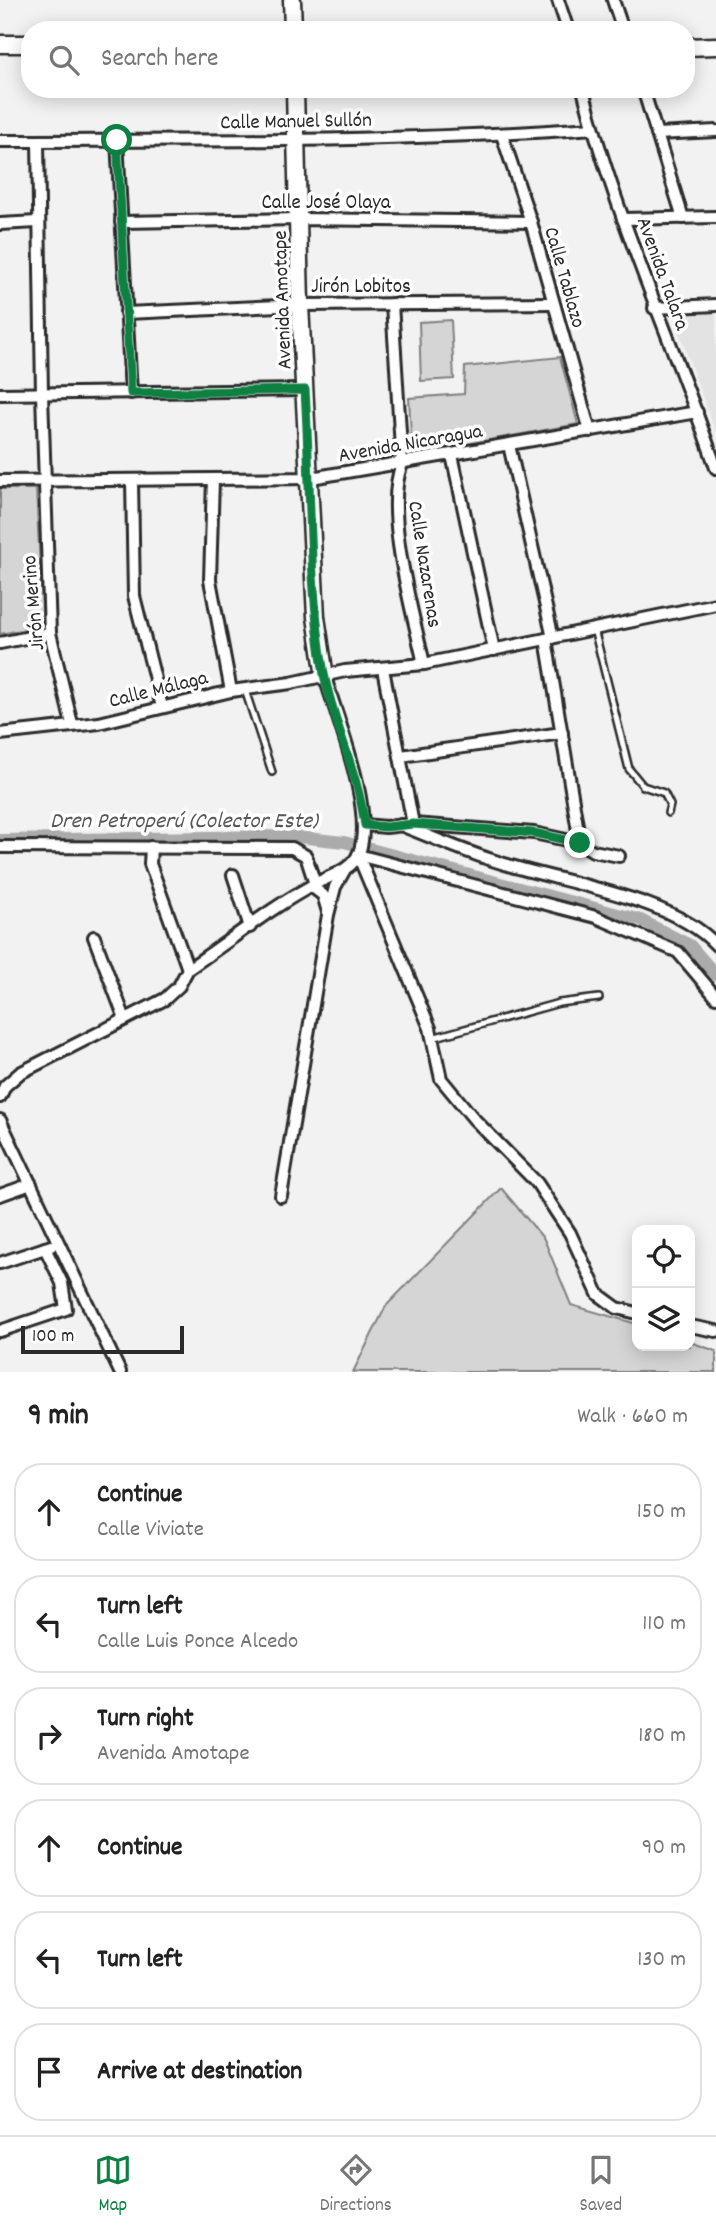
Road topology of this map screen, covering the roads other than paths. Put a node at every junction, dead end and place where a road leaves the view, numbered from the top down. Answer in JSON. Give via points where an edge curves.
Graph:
{"nodes":[{"id":1,"x":292,"y":0,"type":"edge"},
{"id":2,"x":558,"y":0,"type":"edge"},
{"id":3,"x":613,"y":0,"type":"edge"},
{"id":4,"x":293,"y":21,"type":"edge"},
{"id":5,"x":565,"y":21,"type":"edge"},
{"id":6,"x":620,"y":21,"type":"edge"},
{"id":7,"x":0,"y":44,"type":"edge"},
{"id":8,"x":21,"y":44,"type":"edge"},
{"id":9,"x":716,"y":46,"type":"edge"},
{"id":10,"x":695,"y":47,"type":"edge"},
{"id":11,"x":295,"y":98,"type":"edge"},
{"id":12,"x":585,"y":98,"type":"edge"},
{"id":13,"x":646,"y":98,"type":"edge"},
{"id":14,"x":593,"y":128,"type":"junction"},
{"id":15,"x":716,"y":131,"type":"edge"},
{"id":16,"x":657,"y":134,"type":"junction"},
{"id":17,"x":502,"y":135,"type":"junction"},
{"id":18,"x":117,"y":140,"type":"junction"},
{"id":19,"x":297,"y":140,"type":"junction"},
{"id":20,"x":0,"y":141,"type":"edge"},
{"id":21,"x":38,"y":141,"type":"junction"},
{"id":22,"x":716,"y":217,"type":"edge"},
{"id":23,"x":683,"y":218,"type":"junction"},
{"id":24,"x":298,"y":219,"type":"junction"},
{"id":25,"x":624,"y":219,"type":"junction"},
{"id":26,"x":37,"y":222,"type":"junction"},
{"id":27,"x":121,"y":222,"type":"junction"},
{"id":28,"x":531,"y":222,"type":"junction"},
{"id":29,"x":0,"y":224,"type":"edge"},
{"id":30,"x":554,"y":303,"type":"junction"},
{"id":31,"x":392,"y":304,"type":"junction"},
{"id":32,"x":300,"y":305,"type":"junction"},
{"id":33,"x":716,"y":305,"type":"edge"},
{"id":34,"x":654,"y":308,"type":"junction"},
{"id":35,"x":126,"y":313,"type":"junction"},
{"id":36,"x":305,"y":390,"type":"junction"},
{"id":37,"x":131,"y":393,"type":"junction"},
{"id":38,"x":0,"y":394,"type":"edge"},
{"id":39,"x":41,"y":394,"type":"junction"},
{"id":40,"x":697,"y":412,"type":"junction"},
{"id":41,"x":590,"y":431,"type":"junction"},
{"id":42,"x":509,"y":445,"type":"junction"},
{"id":43,"x":452,"y":455,"type":"junction"},
{"id":44,"x":402,"y":464,"type":"junction"},
{"id":45,"x":716,"y":468,"type":"edge"},
{"id":46,"x":310,"y":478,"type":"junction"},
{"id":47,"x":213,"y":479,"type":"junction"},
{"id":48,"x":132,"y":480,"type":"junction"},
{"id":49,"x":0,"y":481,"type":"edge"},
{"id":50,"x":44,"y":481,"type":"junction"},
{"id":51,"x":716,"y":604,"type":"edge"},
{"id":52,"x":594,"y":629,"type":"junction"},
{"id":53,"x":50,"y":633,"type":"junction"},
{"id":54,"x":549,"y":638,"type":"junction"},
{"id":55,"x":0,"y":643,"type":"edge"},
{"id":56,"x":494,"y":650,"type":"junction"},
{"id":57,"x":424,"y":664,"type":"junction"},
{"id":58,"x":383,"y":669,"type":"junction"},
{"id":59,"x":325,"y":677,"type":"junction"},
{"id":60,"x":245,"y":690,"type":"junction"},
{"id":61,"x":231,"y":691,"type":"junction"},
{"id":62,"x":162,"y":707,"type":"junction"},
{"id":63,"x":72,"y":724,"type":"junction"},
{"id":64,"x":562,"y":733,"type":"junction"},
{"id":65,"x":0,"y":734,"type":"edge"},
{"id":66,"x":401,"y":756,"type":"junction"},
{"id":67,"x":272,"y":772,"type":"dead end"},
{"id":68,"x":668,"y":813,"type":"dead end"},
{"id":69,"x":407,"y":824,"type":"junction"},
{"id":70,"x":365,"y":825,"type":"junction"},
{"id":71,"x":580,"y":843,"type":"junction"},
{"id":72,"x":0,"y":847,"type":"edge"},
{"id":73,"x":151,"y":847,"type":"junction"},
{"id":74,"x":358,"y":855,"type":"junction"},
{"id":75,"x":618,"y":856,"type":"dead end"},
{"id":76,"x":344,"y":871,"type":"junction"},
{"id":77,"x":233,"y":875,"type":"dead end"},
{"id":78,"x":313,"y":885,"type":"junction"},
{"id":79,"x":328,"y":915,"type":"junction"},
{"id":80,"x":250,"y":927,"type":"junction"},
{"id":81,"x":94,"y":937,"type":"dead end"},
{"id":82,"x":716,"y":945,"type":"edge"},
{"id":83,"x":187,"y":969,"type":"junction"},
{"id":84,"x":716,"y":997,"type":"edge"},
{"id":85,"x":599,"y":998,"type":"dead end"},
{"id":86,"x":125,"y":1019,"type":"junction"},
{"id":87,"x":432,"y":1038,"type":"junction"},
{"id":88,"x":20,"y":1073,"type":"junction"},
{"id":89,"x":0,"y":1081,"type":"edge"},
{"id":90,"x":0,"y":1097,"type":"edge"},
{"id":91,"x":2,"y":1127,"type":"edge"},
{"id":92,"x":31,"y":1184,"type":"junction"},
{"id":93,"x":0,"y":1195,"type":"edge"},
{"id":94,"x":281,"y":1196,"type":"dead end"},
{"id":95,"x":59,"y":1244,"type":"junction"},
{"id":96,"x":46,"y":1248,"type":"junction"},
{"id":97,"x":0,"y":1263,"type":"edge"},
{"id":98,"x":632,"y":1312,"type":"edge"},
{"id":99,"x":695,"y":1326,"type":"edge"},
{"id":100,"x":0,"y":1331,"type":"edge"},
{"id":101,"x":716,"y":1331,"type":"edge"},
{"id":102,"x":120,"y":1372,"type":"edge"}],
"edges":[{"from":1,"to":4,"type":"street"},
{"from":2,"to":5,"type":"street"},
{"from":3,"to":6,"type":"street"},
{"from":7,"to":8,"type":"street"},
{"from":9,"to":10,"type":"street"},
{"from":11,"to":19,"type":"street","name":"Avenida Amotape"},
{"from":12,"to":14,"type":"street","name":"Avenida Talara"},
{"from":13,"to":16,"type":"street"},
{"from":14,"to":17,"type":"street","name":"Calle Manuel Sullón"},
{"from":14,"to":25,"type":"street","name":"Avenida Talara"},
{"from":15,"to":16,"type":"street"},
{"from":16,"to":23,"type":"street"},
{"from":17,"to":19,"type":"street","name":"Calle Manuel Sullón"},
{"from":17,"to":28,"type":"street","name":"Calle Tablazo"},
{"from":18,"to":19,"type":"street","name":"Calle Manuel Sullón"},
{"from":18,"to":21,"type":"street","name":"Calle Manuel Sullón"},
{"from":18,"to":27,"type":"street"},
{"from":19,"to":24,"type":"street","name":"Avenida Amotape"},
{"from":20,"to":21,"type":"street","name":"Calle Manuel Sullón"},
{"from":21,"to":26,"type":"street","name":"Jirón Merino"},
{"from":22,"to":23,"type":"street"},
{"from":23,"to":25,"type":"street"},
{"from":24,"to":27,"type":"street","name":"Calle José Olaya"},
{"from":24,"to":28,"type":"street","name":"Calle José Olaya"},
{"from":24,"to":32,"type":"street","name":"Avenida Amotape"},
{"from":25,"to":34,"type":"street","name":"Avenida Talara"},
{"from":26,"to":29,"type":"street"},
{"from":26,"to":39,"type":"street","name":"Jirón Merino"},
{"from":27,"to":35,"type":"street"},
{"from":28,"to":30,"type":"street","name":"Calle Tablazo"},
{"from":30,"to":31,"type":"street","name":"Jirón Lobitos"},
{"from":30,"to":41,"type":"street","name":"Calle Tablazo"},
{"from":31,"to":32,"type":"street","name":"Jirón Lobitos"},
{"from":31,"to":44,"type":"street","name":"Calle Nazarenas"},
{"from":32,"to":35,"type":"street","name":"Jirón Lobitos"},
{"from":32,"to":36,"type":"street","name":"Avenida Amotape"},
{"from":33,"to":34,"type":"street"},
{"from":34,"to":40,"type":"street","name":"Avenida Talara"},
{"from":35,"to":37,"type":"street"},
{"from":36,"to":37,"type":"street"},
{"from":36,"to":46,"type":"street","name":"Avenida Amotape"},
{"from":37,"to":39,"type":"street"},
{"from":38,"to":39,"type":"street"},
{"from":39,"to":50,"type":"street","name":"Jirón Merino"},
{"from":40,"to":41,"type":"street","name":"Avenida Nicaragua"},
{"from":40,"to":45,"type":"street","name":"Avenida Talara"},
{"from":41,"to":42,"type":"street","name":"Avenida Nicaragua"},
{"from":42,"to":43,"type":"street","name":"Avenida Nicaragua"},
{"from":42,"to":54,"type":"street"},
{"from":43,"to":44,"type":"street","name":"Avenida Nicaragua"},
{"from":43,"to":56,"type":"street"},
{"from":44,"to":46,"type":"street","name":"Avenida Nicaragua"},
{"from":44,"to":57,"type":"street","name":"Calle Nazarenas","via":[[395,487],[396,513]]},
{"from":46,"to":47,"type":"street","name":"Avenida Nicaragua"},
{"from":46,"to":59,"type":"street","name":"Avenida Amotape","via":[[316,617]]},
{"from":47,"to":48,"type":"street","name":"Avenida Nicaragua"},
{"from":47,"to":61,"type":"street","via":[[210,580]]},
{"from":48,"to":50,"type":"street","name":"Avenida Nicaragua"},
{"from":48,"to":62,"type":"street","via":[[134,596]]},
{"from":49,"to":50,"type":"street","name":"Avenida Nicaragua"},
{"from":50,"to":53,"type":"street","name":"Jirón Merino"},
{"from":51,"to":52,"type":"street","name":"Calle Málaga"},
{"from":52,"to":54,"type":"street","name":"Calle Málaga"},
{"from":52,"to":68,"type":"lane","via":[[629,769],[643,786],[664,793],[670,805]]},
{"from":53,"to":55,"type":"street"},
{"from":53,"to":63,"type":"street","name":"Jirón Merino"},
{"from":54,"to":56,"type":"street","name":"Calle Málaga"},
{"from":54,"to":64,"type":"street"},
{"from":56,"to":57,"type":"street","name":"Calle Málaga"},
{"from":57,"to":58,"type":"street","name":"Calle Málaga"},
{"from":58,"to":59,"type":"street","name":"Calle Málaga"},
{"from":58,"to":66,"type":"street"},
{"from":59,"to":60,"type":"street","name":"Calle Málaga"},
{"from":59,"to":70,"type":"street"},
{"from":60,"to":61,"type":"street","name":"Calle Málaga"},
{"from":60,"to":67,"type":"lane"},
{"from":61,"to":62,"type":"street","name":"Calle Málaga"},
{"from":62,"to":63,"type":"street","name":"Calle Málaga","via":[[99,723]]},
{"from":63,"to":65,"type":"street","name":"Calle Málaga"},
{"from":64,"to":66,"type":"street"},
{"from":64,"to":71,"type":"street"},
{"from":66,"to":69,"type":"street"},
{"from":69,"to":70,"type":"street"},
{"from":69,"to":71,"type":"street","via":[[534,833]]},
{"from":69,"to":82,"type":"street","via":[[492,860],[665,911]]},
{"from":70,"to":74,"type":"street"},
{"from":71,"to":75,"type":"street"},
{"from":72,"to":73,"type":"street"},
{"from":73,"to":78,"type":"street","via":[[292,848],[306,856]]},
{"from":73,"to":83,"type":"street","via":[[150,864]]},
{"from":74,"to":76,"type":"street"},
{"from":74,"to":84,"type":"street","via":[[596,917],[678,952]]},
{"from":74,"to":87,"type":"street"},
{"from":76,"to":78,"type":"street"},
{"from":76,"to":79,"type":"street"},
{"from":77,"to":80,"type":"street"},
{"from":78,"to":79,"type":"street","via":[[323,895]]},
{"from":78,"to":80,"type":"street"},
{"from":79,"to":94,"type":"street"},
{"from":80,"to":83,"type":"street"},
{"from":81,"to":86,"type":"street"},
{"from":83,"to":86,"type":"street","via":[[179,986],[165,999]]},
{"from":85,"to":87,"type":"lane","via":[[559,1003]]},
{"from":86,"to":88,"type":"street"},
{"from":87,"to":98,"type":"street","via":[[441,1079],[537,1183],[570,1233],[598,1294],[617,1308]]},
{"from":88,"to":89,"type":"street"},
{"from":88,"to":90,"type":"street"},
{"from":91,"to":92,"type":"street"},
{"from":92,"to":93,"type":"street"},
{"from":92,"to":95,"type":"street"},
{"from":95,"to":96,"type":"street"},
{"from":95,"to":102,"type":"street"},
{"from":96,"to":97,"type":"street"},
{"from":96,"to":100,"type":"street","via":[[62,1283],[66,1308]]},
{"from":99,"to":101,"type":"street"}]}
